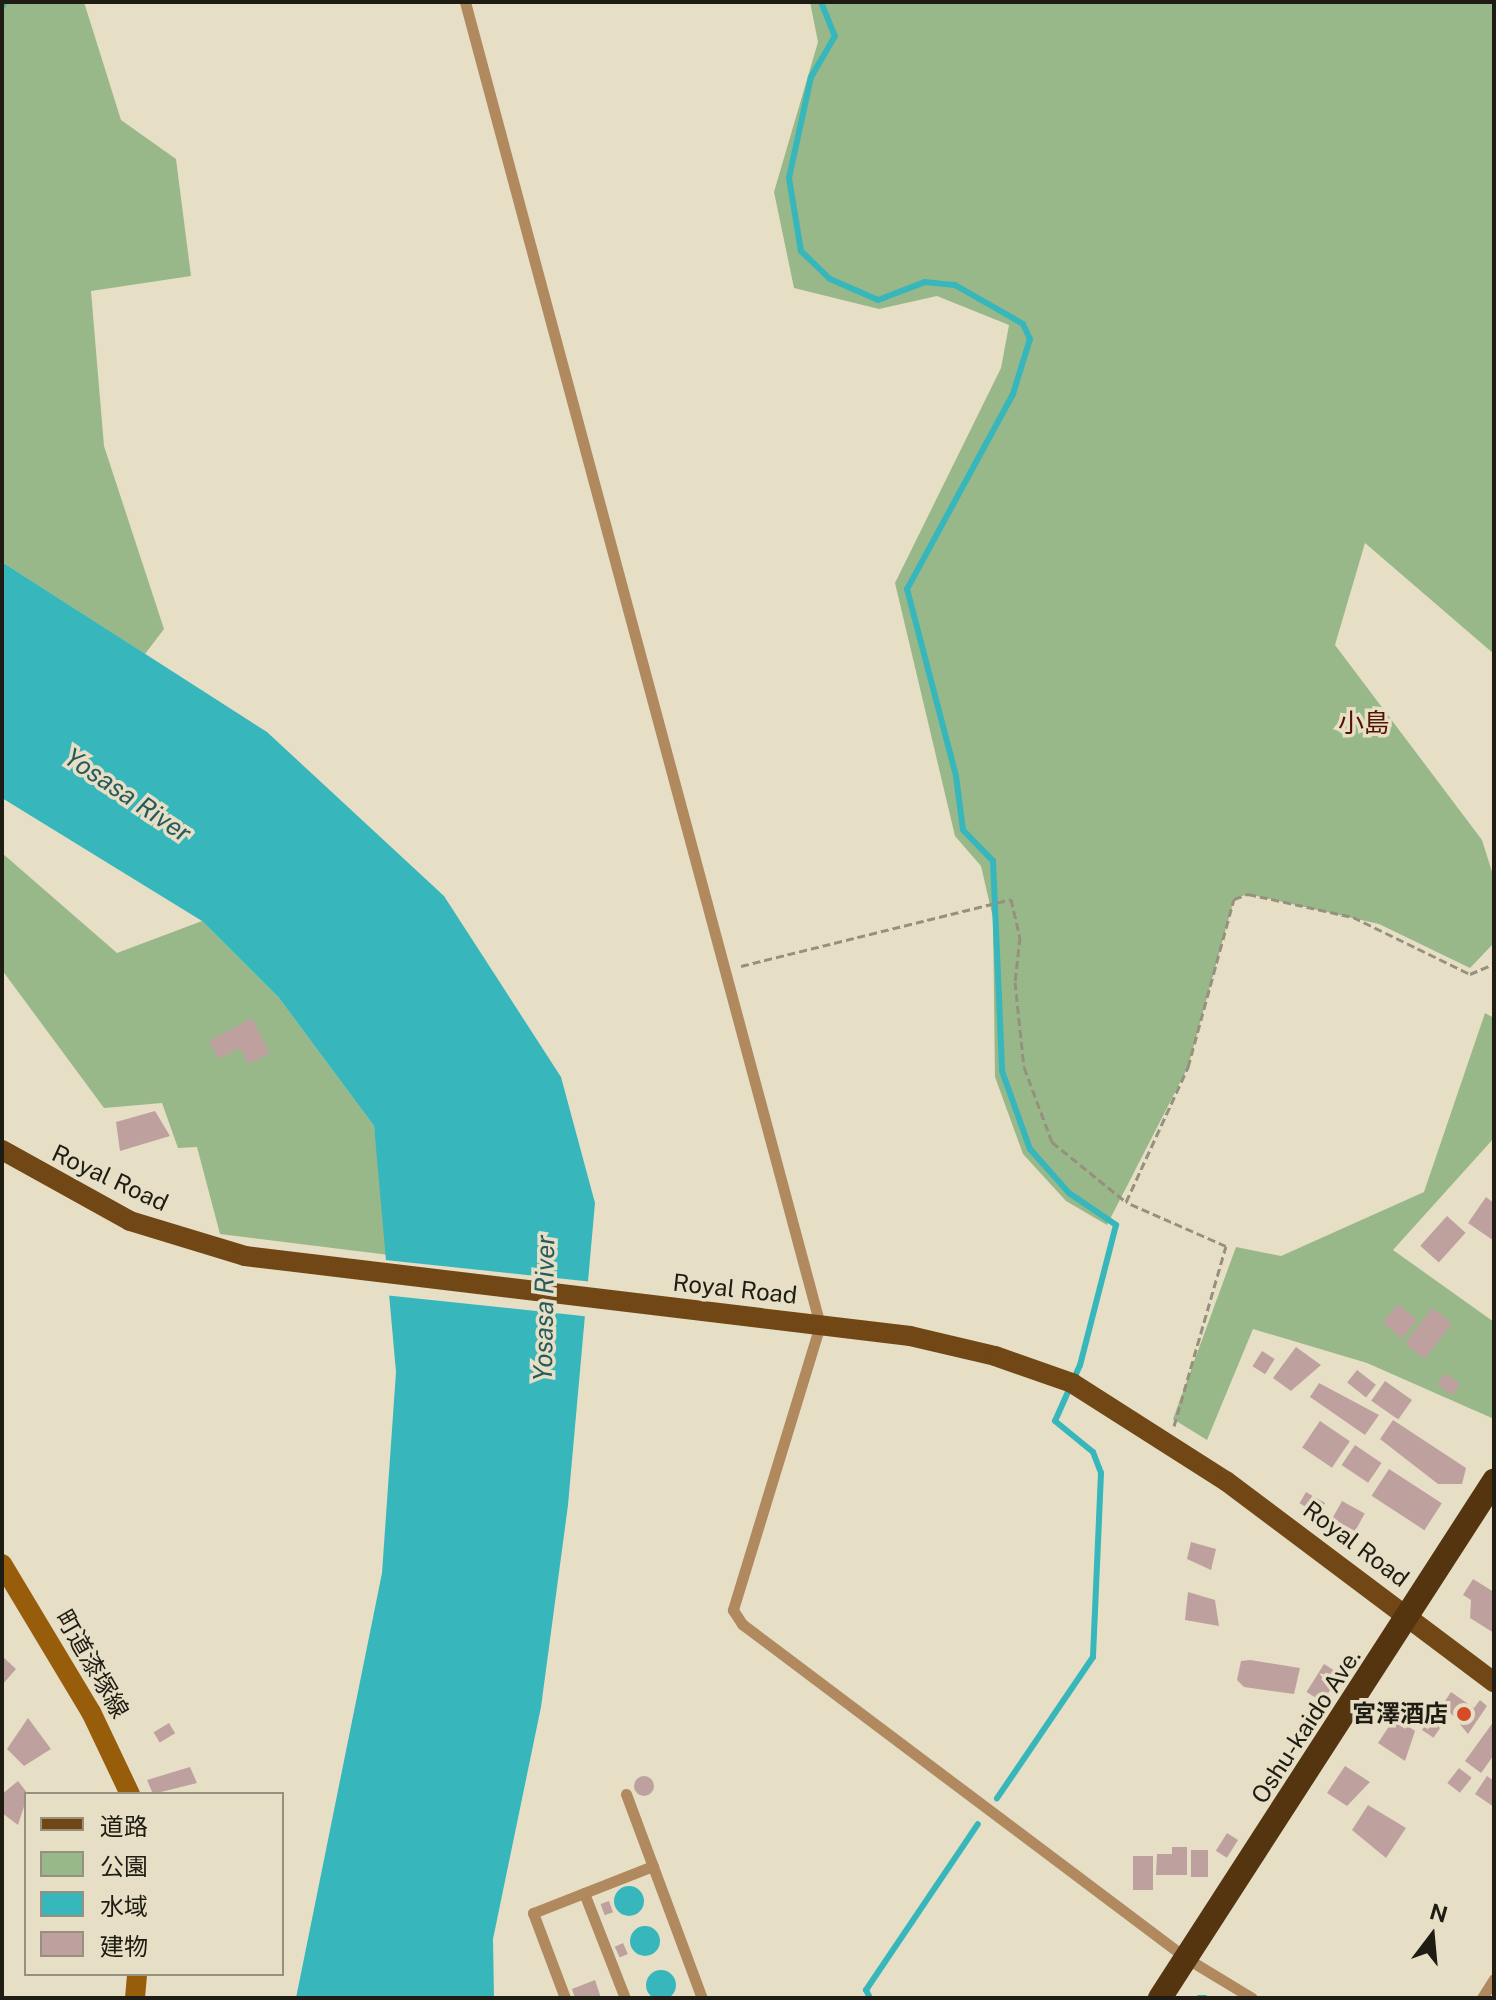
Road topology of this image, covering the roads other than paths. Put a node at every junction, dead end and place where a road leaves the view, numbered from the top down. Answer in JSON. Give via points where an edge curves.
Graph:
{"nodes":[{"id":1,"x":465,"y":2,"type":"edge"},
{"id":2,"x":2,"y":1150,"type":"edge"},
{"id":3,"x":820,"y":1325,"type":"junction"},
{"id":4,"x":1494,"y":1481,"type":"edge"},
{"id":5,"x":2,"y":1564,"type":"edge"},
{"id":6,"x":1409,"y":1617,"type":"junction"},
{"id":7,"x":1494,"y":1682,"type":"edge"},
{"id":8,"x":129,"y":1792,"type":"edge"},
{"id":9,"x":626,"y":1794,"type":"dead end"},
{"id":10,"x":653,"y":1866,"type":"junction"},
{"id":11,"x":584,"y":1893,"type":"junction"},
{"id":12,"x":1186,"y":1958,"type":"junction"},
{"id":13,"x":137,"y":1976,"type":"edge"},
{"id":14,"x":1494,"y":1979,"type":"edge"},
{"id":15,"x":135,"y":1998,"type":"edge"},
{"id":16,"x":565,"y":1998,"type":"edge"},
{"id":17,"x":625,"y":1998,"type":"edge"},
{"id":18,"x":702,"y":1998,"type":"edge"},
{"id":19,"x":1160,"y":1998,"type":"edge"},
{"id":20,"x":1252,"y":1998,"type":"edge"},
{"id":21,"x":1482,"y":1998,"type":"edge"}],
"edges":[{"from":1,"to":3,"type":"lane"},
{"from":2,"to":3,"type":"main road","name":"Royal Road","via":[[81,1199],[158,1231],[245,1256],[366,1275]]},
{"from":3,"to":6,"type":"main road","name":"Royal Road","via":[[995,1356],[1072,1383],[1169,1445]]},
{"from":3,"to":12,"type":"lane","via":[[733,1610],[742,1624]]},
{"from":4,"to":6,"type":"highway","name":"Oshu-kaido Ave."},
{"from":5,"to":8,"type":"street","name":"町道漆塚線","via":[[91,1712]]},
{"from":6,"to":7,"type":"main road","name":"Royal Road"},
{"from":6,"to":12,"type":"highway","name":"Oshu-kaido Ave."},
{"from":9,"to":10,"type":"lane"},
{"from":10,"to":11,"type":"lane"},
{"from":10,"to":18,"type":"lane"},
{"from":11,"to":16,"type":"lane","via":[[533,1913]]},
{"from":11,"to":17,"type":"lane"},
{"from":12,"to":19,"type":"highway","name":"Oshu-kaido Ave."},
{"from":12,"to":20,"type":"lane"},
{"from":13,"to":15,"type":"street"},
{"from":14,"to":21,"type":"lane"}]}
